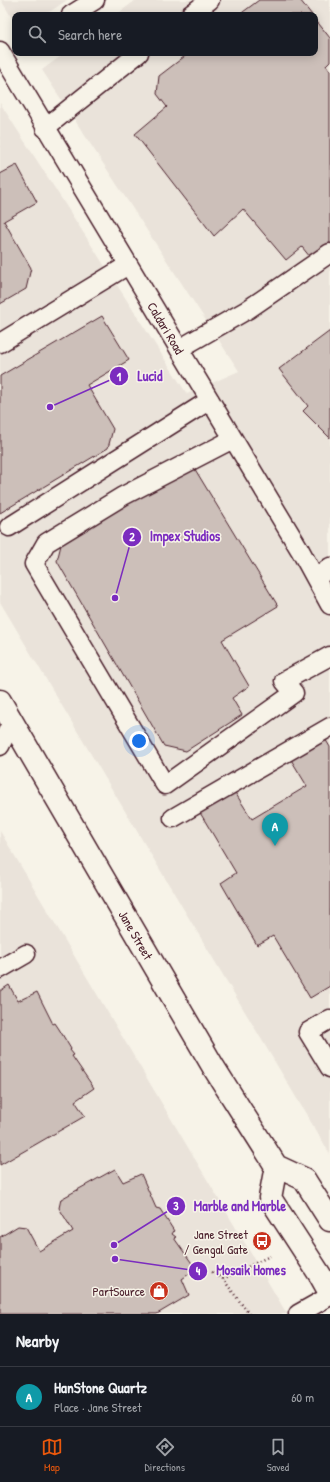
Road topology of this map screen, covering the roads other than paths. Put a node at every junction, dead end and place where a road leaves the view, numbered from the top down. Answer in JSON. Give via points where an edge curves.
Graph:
{"nodes":[{"id":1,"x":95,"y":0,"type":"edge"},
{"id":2,"x":210,"y":0,"type":"edge"},
{"id":3,"x":76,"y":12,"type":"edge"},
{"id":4,"x":194,"y":12,"type":"edge"},
{"id":5,"x":5,"y":55,"type":"edge"},
{"id":6,"x":135,"y":56,"type":"edge"},
{"id":7,"x":45,"y":128,"type":"junction"},
{"id":8,"x":330,"y":254,"type":"edge"},
{"id":9,"x":128,"y":264,"type":"junction"},
{"id":10,"x":0,"y":343,"type":"edge"},
{"id":11,"x":179,"y":349,"type":"junction"},
{"id":12,"x":210,"y":400,"type":"junction"},
{"id":13,"x":233,"y":439,"type":"junction"},
{"id":14,"x":9,"y":527,"type":"dead end"},
{"id":15,"x":330,"y":567,"type":"edge"},
{"id":16,"x":316,"y":579,"type":"junction"},
{"id":17,"x":330,"y":605,"type":"edge"},
{"id":18,"x":330,"y":656,"type":"edge"},
{"id":19,"x":0,"y":701,"type":"edge"},
{"id":20,"x":6,"y":724,"type":"edge"},
{"id":21,"x":330,"y":727,"type":"edge"},
{"id":22,"x":0,"y":746,"type":"edge"},
{"id":23,"x":173,"y":818,"type":"dead end"},
{"id":24,"x":26,"y":954,"type":"dead end"},
{"id":25,"x":0,"y":969,"type":"edge"},
{"id":26,"x":330,"y":1019,"type":"edge"},
{"id":27,"x":330,"y":1068,"type":"edge"},
{"id":28,"x":276,"y":1166,"type":"junction"},
{"id":29,"x":330,"y":1220,"type":"edge"},
{"id":30,"x":330,"y":1294,"type":"edge"},
{"id":31,"x":298,"y":1314,"type":"edge"}],
"edges":[{"from":1,"to":3,"type":"street"},
{"from":2,"to":4,"type":"street"},
{"from":5,"to":7,"type":"street","name":"Caldari Road"},
{"from":6,"to":7,"type":"street"},
{"from":7,"to":9,"type":"street","name":"Caldari Road"},
{"from":8,"to":11,"type":"street","via":[[247,310]]},
{"from":9,"to":10,"type":"street"},
{"from":9,"to":11,"type":"street","name":"Caldari Road"},
{"from":11,"to":12,"type":"street","name":"Caldari Road"},
{"from":12,"to":13,"type":"street","name":"Caldari Road"},
{"from":12,"to":14,"type":"street"},
{"from":13,"to":16,"type":"street","name":"Caldari Road"},
{"from":13,"to":18,"type":"street","via":[[123,496],[46,543],[34,564],[165,785],[294,693],[284,681]]},
{"from":15,"to":16,"type":"street"},
{"from":16,"to":17,"type":"street","name":"Caldari Road"},
{"from":19,"to":20,"type":"main road","name":"Jane Street"},
{"from":20,"to":22,"type":"street"},
{"from":20,"to":28,"type":"main road","name":"Jane Street"},
{"from":21,"to":23,"type":"street"},
{"from":24,"to":25,"type":"street"},
{"from":26,"to":27,"type":"street","via":[[308,1032]]},
{"from":28,"to":29,"type":"main road","via":[[304,1179]]},
{"from":28,"to":30,"type":"main road","via":[[270,1198]]},
{"from":30,"to":31,"type":"street"}]}
